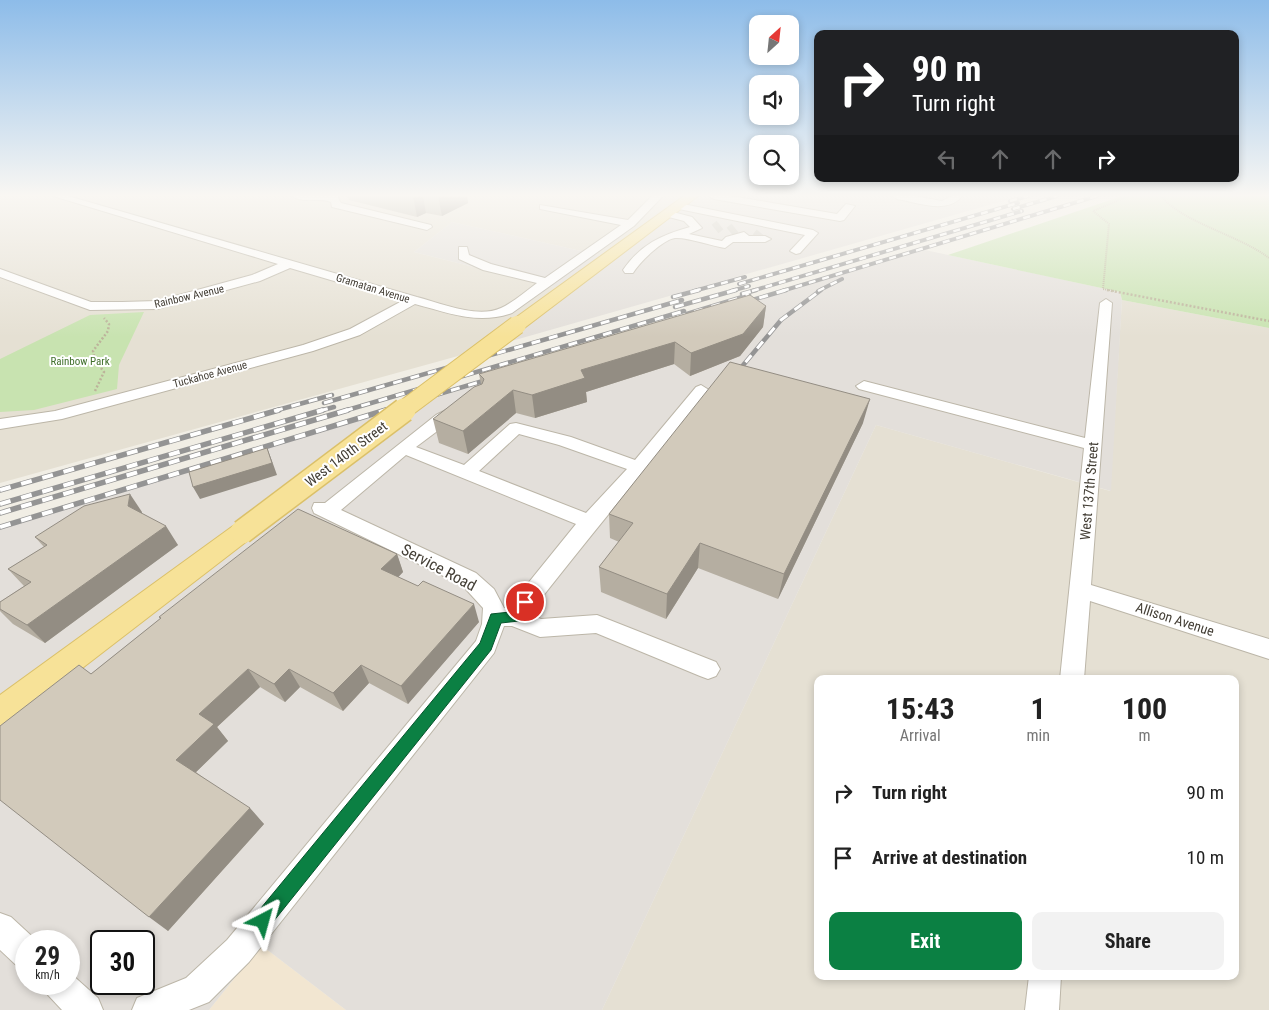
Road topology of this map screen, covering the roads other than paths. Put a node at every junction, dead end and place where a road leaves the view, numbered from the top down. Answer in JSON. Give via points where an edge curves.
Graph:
{"nodes":[{"id":1,"x":221,"y":243,"type":"edge"},
{"id":2,"x":603,"y":243,"type":"edge"},
{"id":3,"x":628,"y":243,"type":"edge"},
{"id":4,"x":657,"y":243,"type":"edge"},
{"id":5,"x":803,"y":243,"type":"edge"},
{"id":6,"x":463,"y":249,"type":"dead end"},
{"id":7,"x":796,"y":251,"type":"dead end"},
{"id":8,"x":290,"y":263,"type":"junction"},
{"id":9,"x":629,"y":270,"type":"dead end"},
{"id":10,"x":0,"y":273,"type":"edge"},
{"id":11,"x":548,"y":282,"type":"junction"},
{"id":12,"x":413,"y":300,"type":"junction"},
{"id":13,"x":1106,"y":303,"type":"dead end"},
{"id":14,"x":864,"y":386,"type":"dead end"},
{"id":15,"x":701,"y":390,"type":"dead end"},
{"id":16,"x":470,"y":406,"type":"edge"},
{"id":17,"x":0,"y":424,"type":"edge"},
{"id":18,"x":1093,"y":445,"type":"junction"},
{"id":19,"x":404,"y":448,"type":"junction"},
{"id":20,"x":638,"y":467,"type":"junction"},
{"id":21,"x":466,"y":473,"type":"junction"},
{"id":22,"x":324,"y":510,"type":"joint"},
{"id":23,"x":589,"y":522,"type":"junction"},
{"id":24,"x":1081,"y":590,"type":"junction"},
{"id":25,"x":505,"y":617,"type":"junction"},
{"id":26,"x":1269,"y":649,"type":"edge"},
{"id":27,"x":708,"y":669,"type":"dead end"},
{"id":28,"x":1072,"y":675,"type":"edge"},
{"id":29,"x":0,"y":713,"type":"edge"},
{"id":30,"x":0,"y":928,"type":"edge"},
{"id":31,"x":15,"y":942,"type":"edge"},
{"id":32,"x":1045,"y":980,"type":"edge"},
{"id":33,"x":70,"y":995,"type":"edge"},
{"id":34,"x":187,"y":1002,"type":"edge"},
{"id":35,"x":86,"y":1010,"type":"edge"},
{"id":36,"x":149,"y":1010,"type":"edge"},
{"id":37,"x":1042,"y":1010,"type":"edge"}],
"edges":[{"from":1,"to":8,"type":"street","name":"Gramatan Avenue"},
{"from":2,"to":11,"type":"street","name":"Gramatan Avenue"},
{"from":3,"to":29,"type":"main road","name":"West 140th Street","bridge":true},
{"from":4,"to":9,"type":"street"},
{"from":5,"to":7,"type":"street"},
{"from":6,"to":11,"type":"street","via":[[463,256],[478,264]]},
{"from":8,"to":10,"type":"street","name":"Rainbow Avenue","via":[[256,278],[158,305],[90,306]]},
{"from":8,"to":12,"type":"street","name":"Gramatan Avenue"},
{"from":11,"to":12,"type":"street","name":"Gramatan Avenue","via":[[507,310],[493,315],[475,315]]},
{"from":12,"to":17,"type":"street","name":"Tuckahoe Avenue","via":[[355,332],[308,348],[56,416]]},
{"from":13,"to":18,"type":"street","name":"West 137th Street"},
{"from":14,"to":18,"type":"street"},
{"from":15,"to":20,"type":"street"},
{"from":16,"to":19,"type":"street","via":[[442,418]]},
{"from":18,"to":24,"type":"street","name":"West 137th Street"},
{"from":19,"to":21,"type":"street"},
{"from":19,"to":22,"type":"street"},
{"from":20,"to":21,"type":"street","via":[[565,441],[516,428]]},
{"from":20,"to":23,"type":"street"},
{"from":21,"to":23,"type":"street"},
{"from":22,"to":25,"type":"street","name":"Service Road","via":[[469,580]]},
{"from":23,"to":25,"type":"street"},
{"from":24,"to":26,"type":"street","name":"Allison Avenue"},
{"from":24,"to":28,"type":"street","name":"West 137th Street"},
{"from":25,"to":27,"type":"street","via":[[540,628],[597,624]]},
{"from":25,"to":34,"type":"street","via":[[486,646],[238,951]]},
{"from":30,"to":31,"type":"street"},
{"from":32,"to":37,"type":"street"},
{"from":33,"to":35,"type":"street"},
{"from":34,"to":36,"type":"street"}]}
